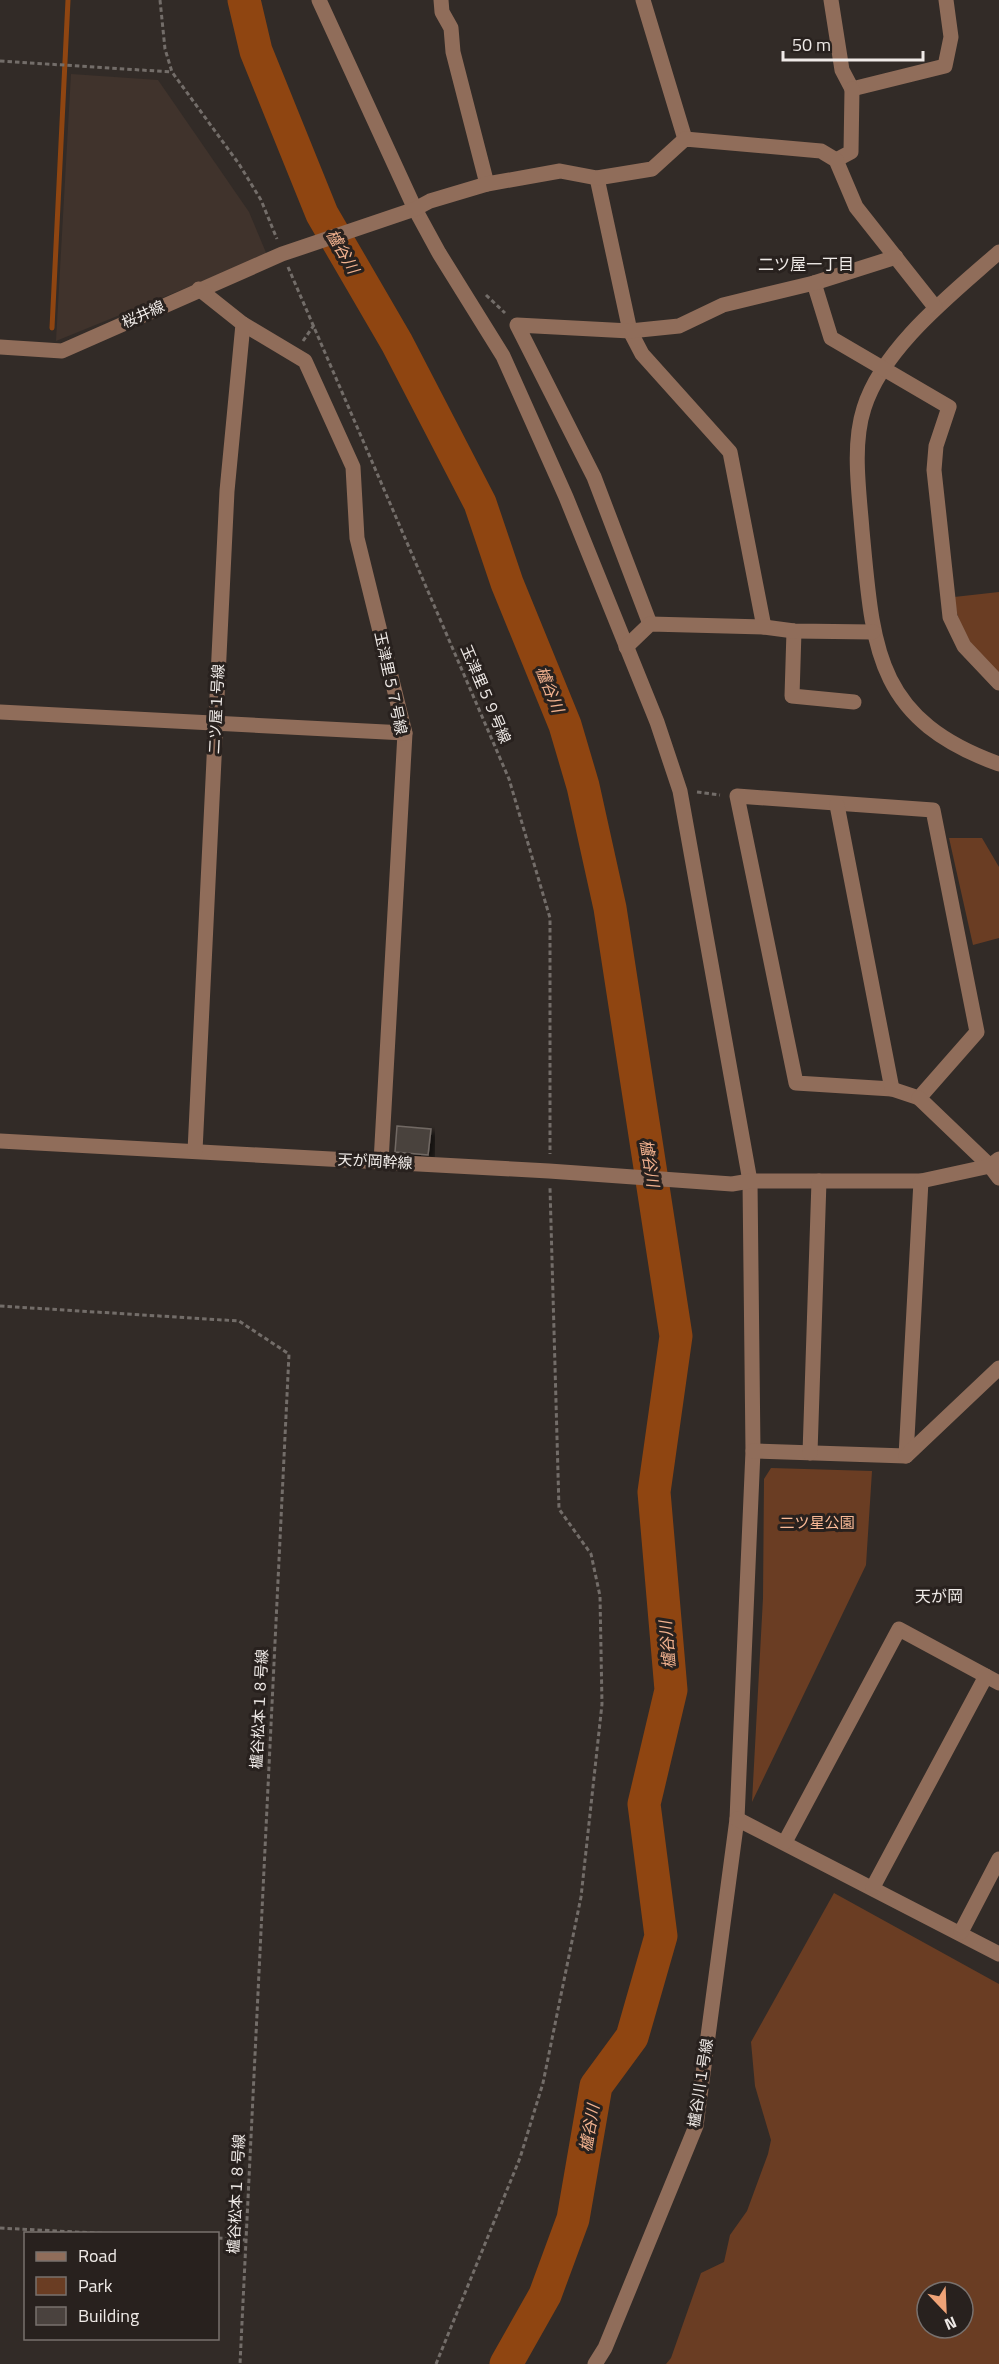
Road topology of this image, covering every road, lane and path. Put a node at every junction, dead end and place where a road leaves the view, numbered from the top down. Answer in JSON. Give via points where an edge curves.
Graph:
{"nodes":[{"id":1,"x":160,"y":0,"type":"edge"},
{"id":2,"x":319,"y":0,"type":"edge"},
{"id":3,"x":441,"y":0,"type":"edge"},
{"id":4,"x":643,"y":0,"type":"edge"},
{"id":5,"x":831,"y":0,"type":"edge"},
{"id":6,"x":946,"y":0,"type":"edge"},
{"id":7,"x":0,"y":62,"type":"edge"},
{"id":8,"x":172,"y":72,"type":"junction"},
{"id":9,"x":852,"y":89,"type":"junction"},
{"id":10,"x":685,"y":140,"type":"junction"},
{"id":11,"x":836,"y":160,"type":"junction"},
{"id":12,"x":597,"y":178,"type":"junction"},
{"id":13,"x":487,"y":184,"type":"junction"},
{"id":14,"x":408,"y":211,"type":"junction"},
{"id":15,"x":283,"y":254,"type":"junction"},
{"id":16,"x":896,"y":257,"type":"junction"},
{"id":17,"x":996,"y":260,"type":"edge"},
{"id":18,"x":814,"y":283,"type":"junction"},
{"id":19,"x":200,"y":289,"type":"junction"},
{"id":20,"x":935,"y":307,"type":"junction"},
{"id":21,"x":243,"y":324,"type":"junction"},
{"id":22,"x":630,"y":331,"type":"junction"},
{"id":23,"x":0,"y":347,"type":"edge"},
{"id":24,"x":883,"y":368,"type":"junction"},
{"id":25,"x":650,"y":624,"type":"junction"},
{"id":26,"x":764,"y":627,"type":"junction"},
{"id":27,"x":794,"y":631,"type":"junction"},
{"id":28,"x":873,"y":632,"type":"junction"},
{"id":29,"x":626,"y":647,"type":"junction"},
{"id":30,"x":999,"y":683,"type":"edge"},
{"id":31,"x":854,"y":702,"type":"dead end"},
{"id":32,"x":0,"y":712,"type":"edge"},
{"id":33,"x":216,"y":724,"type":"junction"},
{"id":34,"x":405,"y":733,"type":"junction"},
{"id":35,"x":999,"y":764,"type":"edge"},
{"id":36,"x":681,"y":791,"type":"junction"},
{"id":37,"x":737,"y":796,"type":"junction"},
{"id":38,"x":837,"y":805,"type":"junction"},
{"id":39,"x":892,"y":1089,"type":"junction"},
{"id":40,"x":919,"y":1098,"type":"junction"},
{"id":41,"x":0,"y":1141,"type":"edge"},
{"id":42,"x":195,"y":1152,"type":"junction"},
{"id":43,"x":381,"y":1162,"type":"junction"},
{"id":44,"x":996,"y":1168,"type":"edge"},
{"id":45,"x":554,"y":1172,"type":"junction"},
{"id":46,"x":750,"y":1181,"type":"junction"},
{"id":47,"x":819,"y":1181,"type":"junction"},
{"id":48,"x":921,"y":1181,"type":"junction"},
{"id":49,"x":0,"y":1306,"type":"edge"},
{"id":50,"x":999,"y":1368,"type":"edge"},
{"id":51,"x":753,"y":1451,"type":"junction"},
{"id":52,"x":810,"y":1453,"type":"junction"},
{"id":53,"x":906,"y":1456,"type":"junction"},
{"id":54,"x":992,"y":1680,"type":"edge"},
{"id":55,"x":737,"y":1819,"type":"junction"},
{"id":56,"x":784,"y":1842,"type":"junction"},
{"id":57,"x":999,"y":1859,"type":"edge"},
{"id":58,"x":873,"y":1887,"type":"junction"},
{"id":59,"x":961,"y":1932,"type":"junction"},
{"id":60,"x":999,"y":1954,"type":"edge"},
{"id":61,"x":0,"y":2228,"type":"edge"},
{"id":62,"x":76,"y":2232,"type":"edge"},
{"id":63,"x":219,"y":2238,"type":"edge"},
{"id":64,"x":245,"y":2240,"type":"junction"},
{"id":65,"x":240,"y":2364,"type":"edge"},
{"id":66,"x":436,"y":2364,"type":"edge"},
{"id":67,"x":595,"y":2364,"type":"edge"}],
"edges":[{"from":1,"to":8,"type":"path","via":[[165,49]]},
{"from":2,"to":14,"type":"street","name":"櫨谷川１号線"},
{"from":3,"to":13,"type":"street"},
{"from":4,"to":10,"type":"street"},
{"from":5,"to":9,"type":"street","via":[[842,70]]},
{"from":6,"to":9,"type":"street","via":[[951,37],[945,66]]},
{"from":7,"to":8,"type":"path"},
{"from":8,"to":15,"type":"path","name":"玉津里５９号線","via":[[261,200]]},
{"from":9,"to":11,"type":"street","via":[[851,152]]},
{"from":10,"to":11,"type":"street","via":[[821,151]]},
{"from":10,"to":12,"type":"street","via":[[652,169]]},
{"from":11,"to":16,"type":"street","via":[[856,207]]},
{"from":12,"to":13,"type":"street","name":"桜井線","via":[[560,171]]},
{"from":12,"to":22,"type":"street"},
{"from":13,"to":14,"type":"street","name":"桜井線"},
{"from":14,"to":15,"type":"street","name":"桜井線"},
{"from":14,"to":29,"type":"street","name":"櫨谷川１号線","via":[[503,356],[566,497]]},
{"from":15,"to":19,"type":"street","name":"桜井線"},
{"from":15,"to":45,"type":"path","name":"玉津里５９号線","via":[[509,779],[550,918]]},
{"from":16,"to":18,"type":"street"},
{"from":16,"to":20,"type":"street"},
{"from":17,"to":20,"type":"street"},
{"from":18,"to":22,"type":"street","via":[[723,305],[679,326]]},
{"from":18,"to":24,"type":"street","via":[[831,338]]},
{"from":19,"to":21,"type":"street"},
{"from":19,"to":23,"type":"street","name":"桜井線","via":[[62,351]]},
{"from":20,"to":24,"type":"street"},
{"from":21,"to":33,"type":"street","name":"二ツ屋１号線","via":[[227,491]]},
{"from":21,"to":34,"type":"street","name":"玉津里５７号線","via":[[305,361],[353,467],[357,538]]},
{"from":22,"to":25,"type":"street","via":[[517,325],[594,477]]},
{"from":22,"to":26,"type":"street","via":[[642,354],[730,452]]},
{"from":24,"to":28,"type":"street","via":[[864,408],[858,444],[859,497]]},
{"from":24,"to":30,"type":"street","via":[[949,407],[936,446],[934,470],[950,617],[964,646]]},
{"from":25,"to":26,"type":"street"},
{"from":25,"to":29,"type":"street"},
{"from":26,"to":27,"type":"street"},
{"from":27,"to":28,"type":"street"},
{"from":27,"to":31,"type":"street","via":[[792,696]]},
{"from":28,"to":35,"type":"street","via":[[889,678],[911,711],[932,731],[967,752]]},
{"from":29,"to":36,"type":"street","name":"櫨谷川１号線"},
{"from":32,"to":33,"type":"street"},
{"from":33,"to":34,"type":"street"},
{"from":33,"to":42,"type":"street","name":"二ツ屋１号線"},
{"from":34,"to":43,"type":"street","name":"玉津里５７号線"},
{"from":36,"to":37,"type":"path"},
{"from":36,"to":46,"type":"street","name":"櫨谷川１号線"},
{"from":37,"to":38,"type":"street"},
{"from":37,"to":39,"type":"street","via":[[796,1083]]},
{"from":38,"to":39,"type":"street"},
{"from":38,"to":40,"type":"street","via":[[933,810],[977,1032]]},
{"from":39,"to":40,"type":"street"},
{"from":40,"to":44,"type":"street"},
{"from":41,"to":42,"type":"street","name":"天が岡幹線"},
{"from":42,"to":43,"type":"street","name":"天が岡幹線"},
{"from":43,"to":45,"type":"street","name":"天が岡幹線"},
{"from":44,"to":48,"type":"street","name":"天が岡幹線"},
{"from":45,"to":46,"type":"street","name":"天が岡幹線","via":[[732,1184]]},
{"from":45,"to":66,"type":"path","name":"玉津里５９号線","via":[[559,1509],[591,1554],[600,1596],[602,1704],[581,1897],[543,2084],[520,2158]]},
{"from":46,"to":47,"type":"street","name":"天が岡幹線"},
{"from":46,"to":51,"type":"street","name":"櫨谷川１号線"},
{"from":47,"to":48,"type":"street","name":"天が岡幹線"},
{"from":47,"to":52,"type":"street"},
{"from":48,"to":53,"type":"street"},
{"from":49,"to":64,"type":"path","name":"櫨谷松本１８号線","via":[[239,1322],[289,1354]]},
{"from":50,"to":53,"type":"street"},
{"from":51,"to":52,"type":"street"},
{"from":51,"to":55,"type":"street","name":"櫨谷川１号線"},
{"from":52,"to":53,"type":"street"},
{"from":54,"to":56,"type":"street","via":[[898,1629]]},
{"from":54,"to":58,"type":"street"},
{"from":55,"to":56,"type":"street"},
{"from":55,"to":67,"type":"street","name":"櫨谷川１号線","via":[[696,2126]]},
{"from":56,"to":58,"type":"street"},
{"from":57,"to":59,"type":"street"},
{"from":58,"to":59,"type":"street"},
{"from":59,"to":60,"type":"street"},
{"from":61,"to":62,"type":"path"},
{"from":63,"to":64,"type":"path"},
{"from":64,"to":65,"type":"path","name":"櫨谷松本１８号線"}]}
